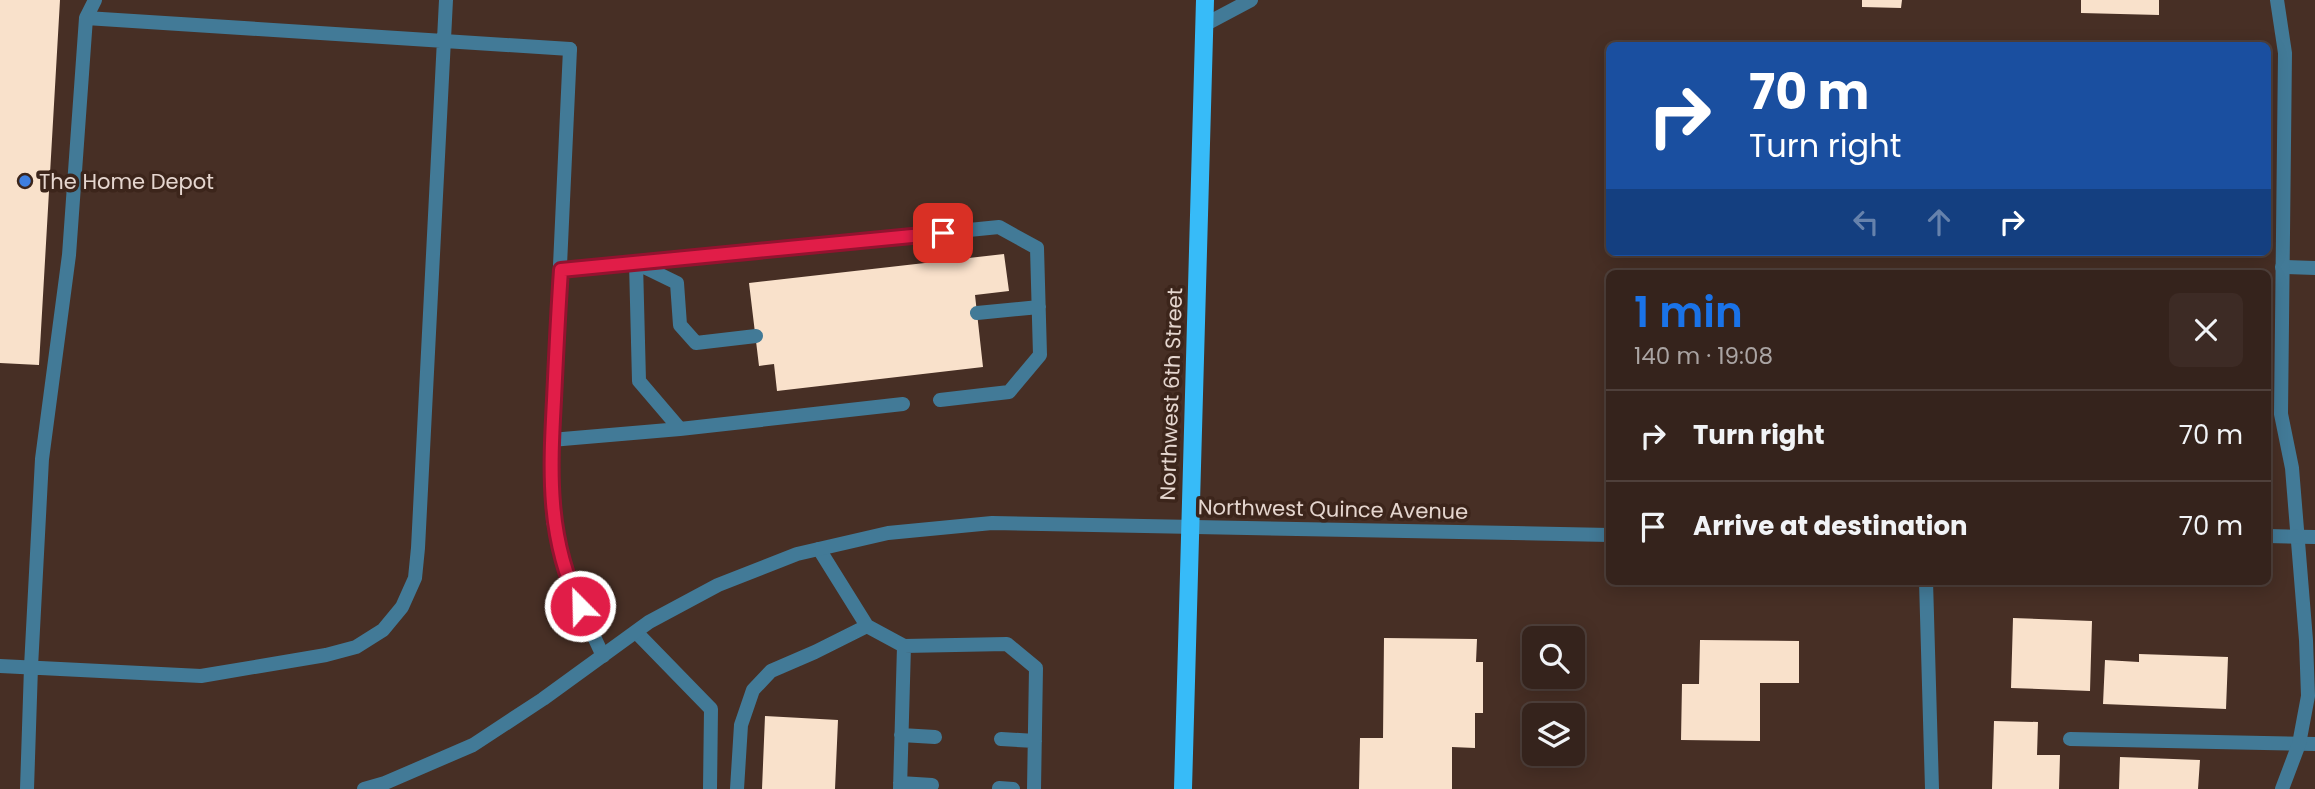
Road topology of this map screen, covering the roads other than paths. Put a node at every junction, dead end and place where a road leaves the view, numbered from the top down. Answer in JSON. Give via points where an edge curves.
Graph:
{"nodes":[{"id":1,"x":95,"y":0,"type":"edge"},
{"id":2,"x":446,"y":0,"type":"edge"},
{"id":3,"x":1205,"y":0,"type":"edge"},
{"id":4,"x":1251,"y":0,"type":"edge"},
{"id":5,"x":2277,"y":0,"type":"edge"},
{"id":6,"x":86,"y":18,"type":"junction"},
{"id":7,"x":1204,"y":24,"type":"junction"},
{"id":8,"x":444,"y":41,"type":"junction"},
{"id":9,"x":636,"y":263,"type":"junction"},
{"id":10,"x":2282,"y":267,"type":"junction"},
{"id":11,"x":2315,"y":268,"type":"edge"},
{"id":12,"x":561,"y":270,"type":"junction"},
{"id":13,"x":1039,"y":307,"type":"junction"},
{"id":14,"x":977,"y":313,"type":"dead end"},
{"id":15,"x":756,"y":336,"type":"dead end"},
{"id":16,"x":940,"y":400,"type":"dead end"},
{"id":17,"x":903,"y":404,"type":"dead end"},
{"id":18,"x":680,"y":429,"type":"junction"},
{"id":19,"x":551,"y":440,"type":"junction"},
{"id":20,"x":1191,"y":527,"type":"junction"},
{"id":21,"x":1606,"y":535,"type":"edge"},
{"id":22,"x":2271,"y":536,"type":"edge"},
{"id":23,"x":2296,"y":536,"type":"junction"},
{"id":24,"x":2315,"y":537,"type":"edge"},
{"id":25,"x":819,"y":549,"type":"junction"},
{"id":26,"x":1926,"y":585,"type":"edge"},
{"id":27,"x":867,"y":626,"type":"junction"},
{"id":28,"x":636,"y":632,"type":"junction"},
{"id":29,"x":904,"y":646,"type":"junction"},
{"id":30,"x":603,"y":656,"type":"junction"},
{"id":31,"x":0,"y":666,"type":"edge"},
{"id":32,"x":31,"y":667,"type":"junction"},
{"id":33,"x":901,"y":736,"type":"junction"},
{"id":34,"x":935,"y":737,"type":"dead end"},
{"id":35,"x":2070,"y":739,"type":"dead end"},
{"id":36,"x":1001,"y":740,"type":"dead end"},
{"id":37,"x":1035,"y":741,"type":"junction"},
{"id":38,"x":2299,"y":744,"type":"junction"},
{"id":39,"x":2315,"y":744,"type":"edge"},
{"id":40,"x":932,"y":785,"type":"dead end"},
{"id":41,"x":900,"y":786,"type":"edge"},
{"id":42,"x":999,"y":788,"type":"edge"},
{"id":43,"x":27,"y":789,"type":"edge"},
{"id":44,"x":364,"y":789,"type":"edge"},
{"id":45,"x":710,"y":789,"type":"edge"},
{"id":46,"x":737,"y":789,"type":"edge"},
{"id":47,"x":1013,"y":789,"type":"edge"},
{"id":48,"x":1034,"y":789,"type":"edge"},
{"id":49,"x":1183,"y":789,"type":"edge"},
{"id":50,"x":1932,"y":789,"type":"edge"},
{"id":51,"x":2282,"y":789,"type":"edge"}],
"edges":[{"from":1,"to":6,"type":"street"},
{"from":2,"to":8,"type":"street"},
{"from":3,"to":7,"type":"main road","name":"Northwest 6th Street"},
{"from":4,"to":7,"type":"street"},
{"from":5,"to":10,"type":"street","via":[[2286,53]]},
{"from":6,"to":8,"type":"street"},
{"from":6,"to":32,"type":"street","via":[[69,255],[42,459]]},
{"from":7,"to":20,"type":"main road","name":"Northwest 6th Street"},
{"from":8,"to":12,"type":"street","via":[[570,48]]},
{"from":8,"to":32,"type":"street","via":[[418,548],[415,578],[402,607],[383,630],[356,647],[214,674]]},
{"from":9,"to":12,"type":"street"},
{"from":9,"to":13,"type":"street","via":[[999,227],[1037,248]]},
{"from":9,"to":15,"type":"street","via":[[677,283],[680,325],[696,343]]},
{"from":9,"to":18,"type":"street","via":[[639,381]]},
{"from":10,"to":11,"type":"street"},
{"from":10,"to":23,"type":"street","via":[[2281,414],[2292,468]]},
{"from":12,"to":19,"type":"street"},
{"from":13,"to":14,"type":"street"},
{"from":13,"to":16,"type":"street","via":[[1040,355],[1009,393]]},
{"from":17,"to":18,"type":"street"},
{"from":18,"to":19,"type":"street"},
{"from":19,"to":30,"type":"street","via":[[553,521],[568,581]]},
{"from":20,"to":21,"type":"street","name":"Northwest Quince Avenue"},
{"from":20,"to":25,"type":"street","name":"Northwest Quince Avenue","via":[[992,523],[888,533]]},
{"from":20,"to":49,"type":"main road","name":"Northwest 6th Street"},
{"from":22,"to":23,"type":"street"},
{"from":23,"to":24,"type":"street"},
{"from":23,"to":38,"type":"street","via":[[2308,696]]},
{"from":25,"to":27,"type":"street"},
{"from":25,"to":28,"type":"street","name":"Northwest Quince Avenue","via":[[718,584]]},
{"from":26,"to":50,"type":"street"},
{"from":27,"to":29,"type":"street"},
{"from":27,"to":46,"type":"street","via":[[771,671],[753,690],[741,725]]},
{"from":28,"to":30,"type":"street","name":"Northwest Quince Avenue"},
{"from":28,"to":45,"type":"street","via":[[711,709]]},
{"from":29,"to":33,"type":"street"},
{"from":29,"to":37,"type":"street","via":[[1007,644],[1036,668]]},
{"from":30,"to":44,"type":"street","name":"Northwest Quince Avenue","via":[[473,745]]},
{"from":31,"to":32,"type":"street"},
{"from":32,"to":43,"type":"street"},
{"from":33,"to":34,"type":"street"},
{"from":33,"to":41,"type":"street"},
{"from":35,"to":38,"type":"street"},
{"from":36,"to":37,"type":"street"},
{"from":37,"to":48,"type":"street"},
{"from":38,"to":39,"type":"street"},
{"from":38,"to":51,"type":"street"},
{"from":40,"to":41,"type":"street"},
{"from":42,"to":47,"type":"street"}]}
